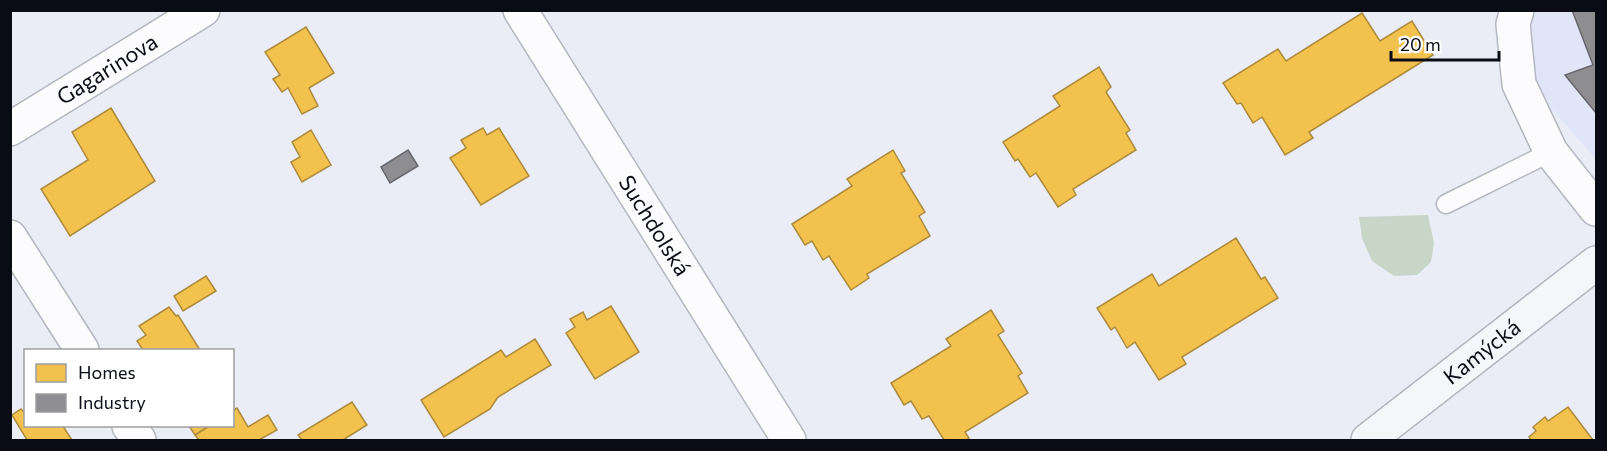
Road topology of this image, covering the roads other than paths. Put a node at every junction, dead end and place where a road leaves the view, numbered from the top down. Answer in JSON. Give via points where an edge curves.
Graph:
{"nodes":[{"id":1,"x":203,"y":10,"type":"edge"},
{"id":2,"x":520,"y":10,"type":"edge"},
{"id":3,"x":1517,"y":10,"type":"edge"},
{"id":4,"x":10,"y":129,"type":"edge"},
{"id":5,"x":1551,"y":152,"type":"junction"},
{"id":6,"x":1446,"y":204,"type":"dead end"},
{"id":7,"x":1596,"y":209,"type":"edge"},
{"id":8,"x":10,"y":237,"type":"edge"},
{"id":9,"x":1596,"y":263,"type":"edge"},
{"id":10,"x":81,"y":349,"type":"edge"},
{"id":11,"x":130,"y":427,"type":"edge"},
{"id":12,"x":139,"y":441,"type":"edge"},
{"id":13,"x":789,"y":441,"type":"edge"},
{"id":14,"x":1368,"y":441,"type":"edge"}],
"edges":[{"from":1,"to":4,"type":"street","name":"Gagarinova"},
{"from":2,"to":13,"type":"street","name":"Suchdolská"},
{"from":3,"to":5,"type":"street","via":[[1513,24],[1519,84]]},
{"from":5,"to":6,"type":"lane"},
{"from":5,"to":7,"type":"street"},
{"from":8,"to":10,"type":"street"},
{"from":9,"to":14,"type":"main road","name":"Kamýcká"},
{"from":11,"to":12,"type":"street"}]}
